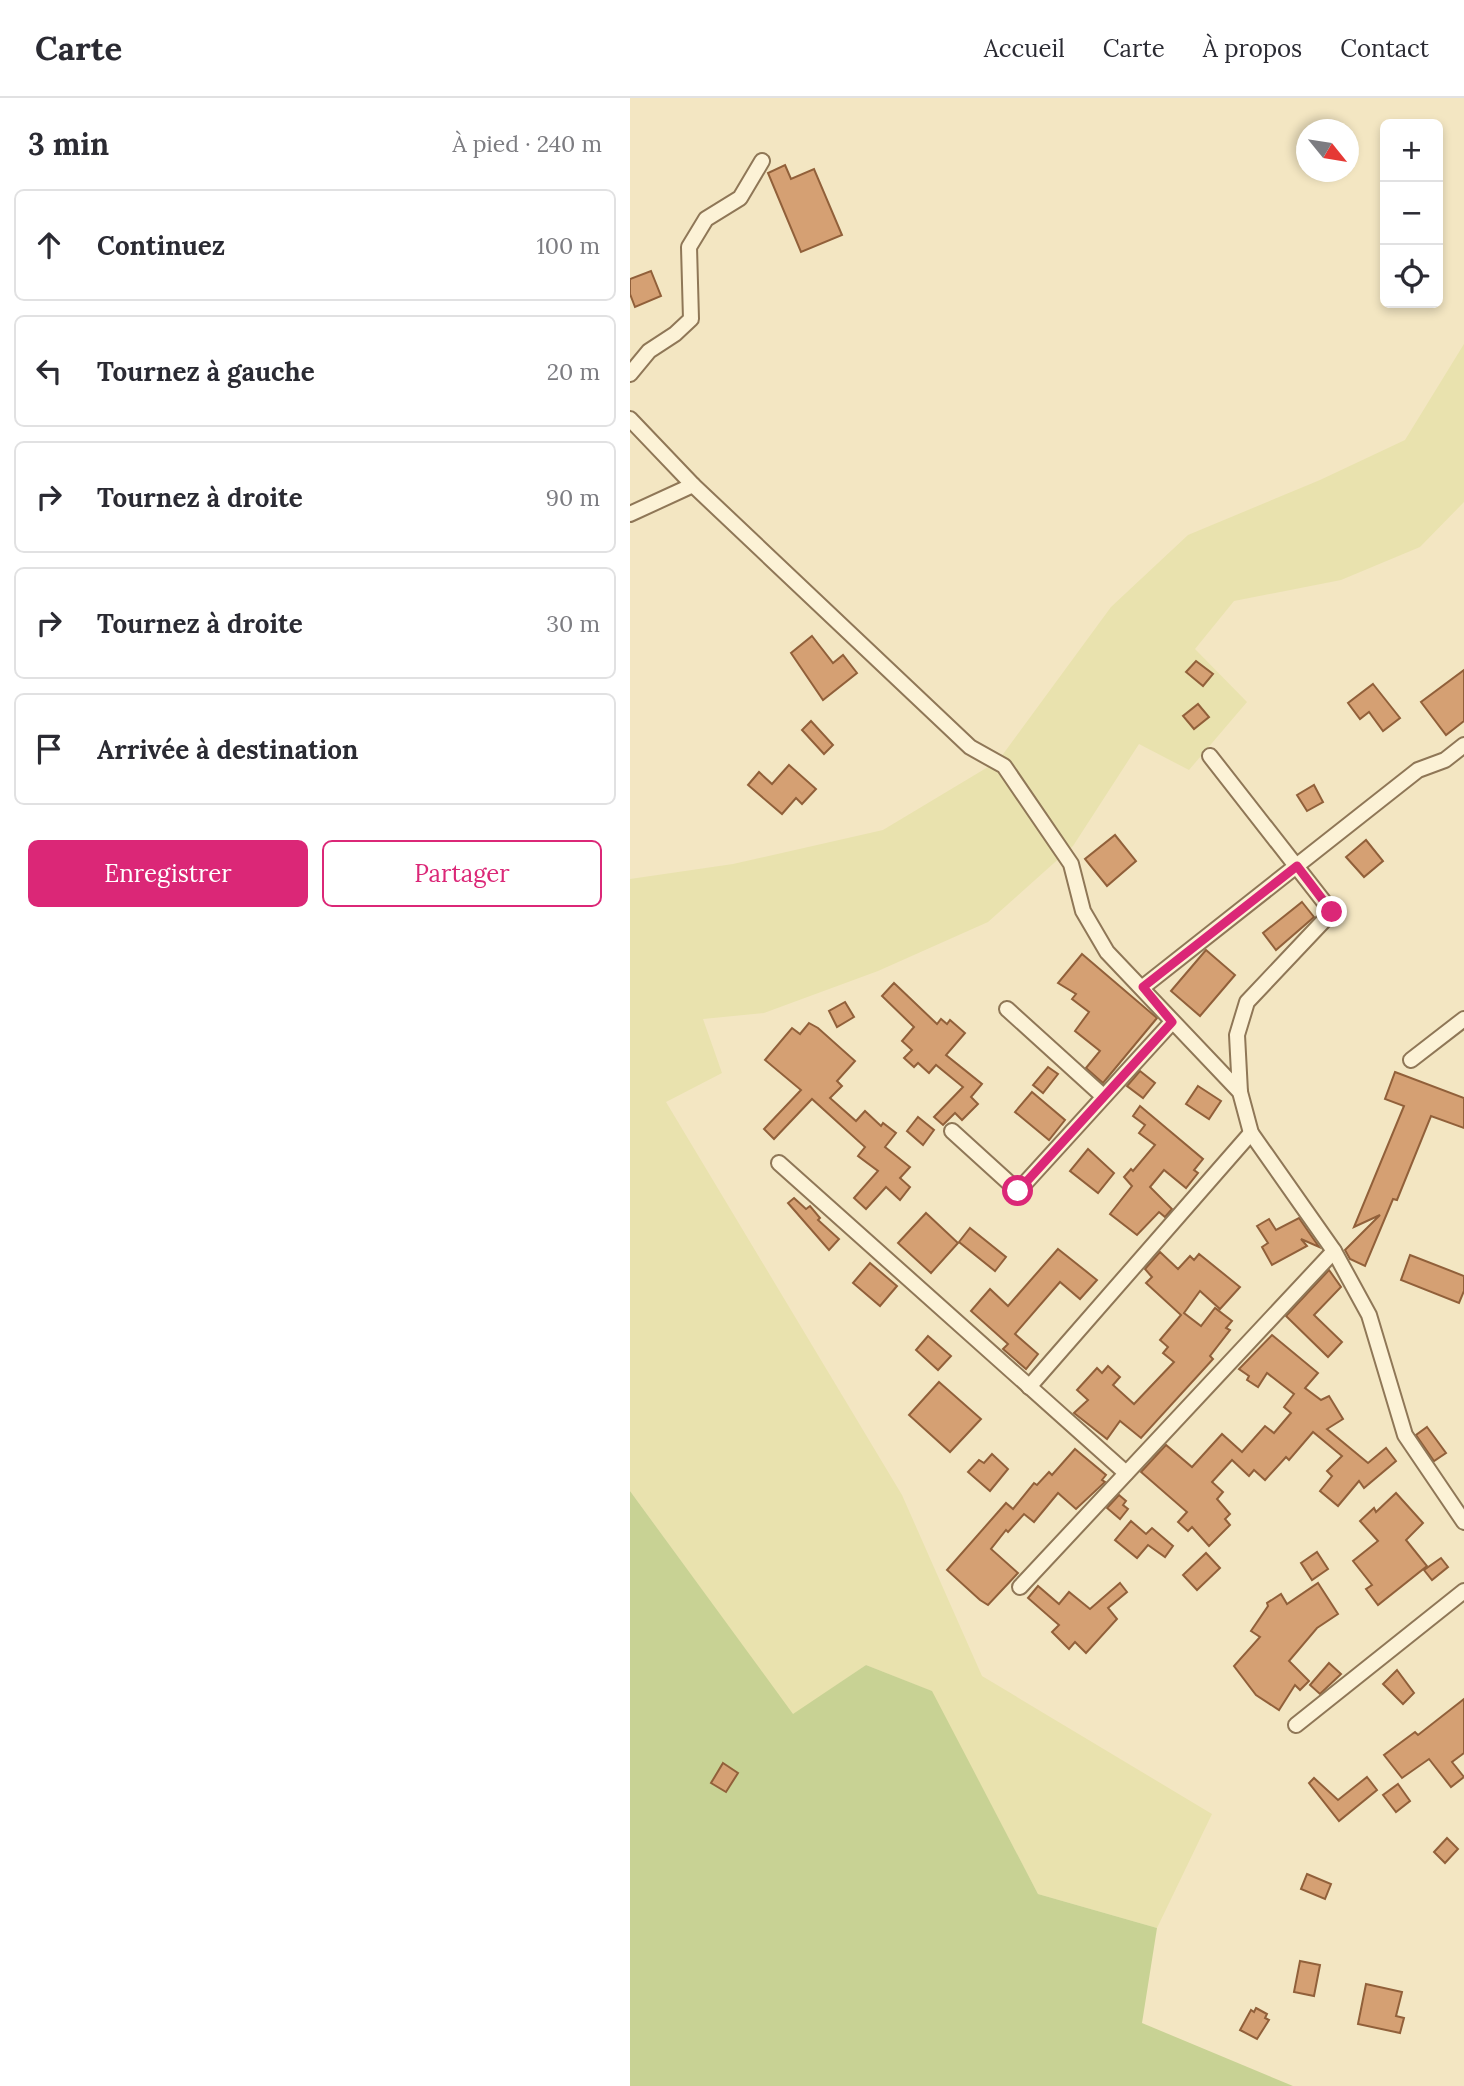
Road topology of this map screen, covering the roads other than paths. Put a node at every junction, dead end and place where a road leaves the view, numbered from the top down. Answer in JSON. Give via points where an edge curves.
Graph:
{"nodes":[{"id":1,"x":762,"y":161,"type":"dead end"},
{"id":2,"x":630,"y":374,"type":"edge"},
{"id":3,"x":630,"y":419,"type":"edge"},
{"id":4,"x":693,"y":485,"type":"junction"},
{"id":5,"x":630,"y":514,"type":"edge"},
{"id":6,"x":1464,"y":745,"type":"edge"},
{"id":7,"x":1210,"y":756,"type":"dead end"},
{"id":8,"x":1297,"y":866,"type":"junction"},
{"id":9,"x":1143,"y":987,"type":"junction"},
{"id":10,"x":1007,"y":1009,"type":"dead end"},
{"id":11,"x":1464,"y":1019,"type":"edge"},
{"id":12,"x":1172,"y":1022,"type":"junction"},
{"id":13,"x":1411,"y":1060,"type":"dead end"},
{"id":14,"x":1240,"y":1092,"type":"junction"},
{"id":15,"x":1103,"y":1096,"type":"junction"},
{"id":16,"x":952,"y":1131,"type":"dead end"},
{"id":17,"x":1251,"y":1133,"type":"junction"},
{"id":18,"x":779,"y":1163,"type":"dead end"},
{"id":19,"x":1335,"y":1251,"type":"junction"},
{"id":20,"x":1029,"y":1387,"type":"junction"},
{"id":21,"x":1126,"y":1473,"type":"junction"},
{"id":22,"x":1464,"y":1522,"type":"edge"},
{"id":23,"x":1020,"y":1587,"type":"dead end"},
{"id":24,"x":1464,"y":1591,"type":"edge"},
{"id":25,"x":1296,"y":1725,"type":"dead end"}],
"edges":[{"from":1,"to":2,"type":"street","via":[[740,198],[705,219],[689,247],[691,319],[649,351]]},
{"from":3,"to":4,"type":"street"},
{"from":4,"to":5,"type":"street"},
{"from":4,"to":9,"type":"street","via":[[970,747],[1004,766],[1071,864],[1083,911],[1107,952]]},
{"from":6,"to":8,"type":"street","via":[[1445,760],[1418,770]]},
{"from":7,"to":8,"type":"street"},
{"from":8,"to":9,"type":"street"},
{"from":8,"to":14,"type":"street","via":[[1332,912],[1247,1002],[1237,1035]]},
{"from":9,"to":12,"type":"street"},
{"from":10,"to":15,"type":"street"},
{"from":11,"to":13,"type":"street"},
{"from":12,"to":14,"type":"street"},
{"from":12,"to":15,"type":"street"},
{"from":14,"to":17,"type":"street"},
{"from":15,"to":16,"type":"street","via":[[1018,1191]]},
{"from":17,"to":19,"type":"street"},
{"from":17,"to":20,"type":"street"},
{"from":18,"to":20,"type":"street"},
{"from":19,"to":21,"type":"street"},
{"from":19,"to":22,"type":"street","via":[[1369,1315],[1405,1435]]},
{"from":20,"to":21,"type":"street"},
{"from":21,"to":23,"type":"street"},
{"from":24,"to":25,"type":"street"}]}
